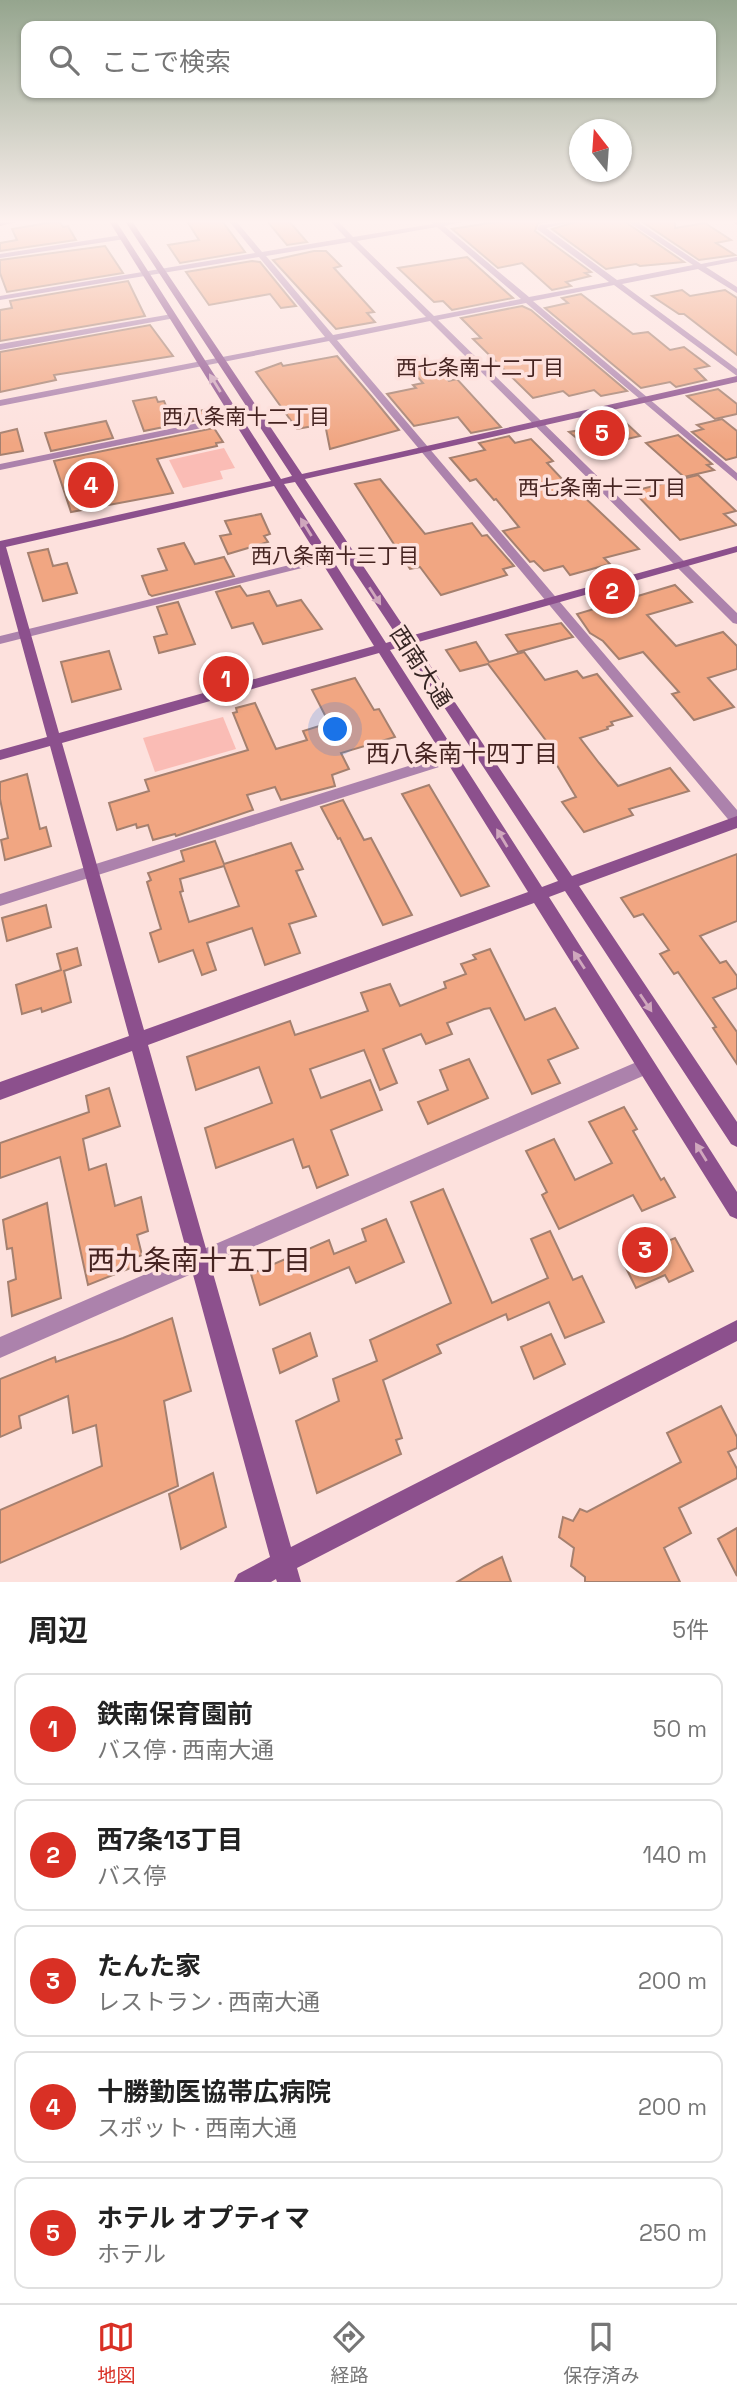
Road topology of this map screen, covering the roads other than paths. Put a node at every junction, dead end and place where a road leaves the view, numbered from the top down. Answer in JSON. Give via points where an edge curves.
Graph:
{"nodes":[{"id":1,"x":19,"y":295,"type":"edge"},
{"id":2,"x":159,"y":295,"type":"edge"},
{"id":3,"x":177,"y":295,"type":"edge"},
{"id":4,"x":295,"y":295,"type":"edge"},
{"id":5,"x":407,"y":295,"type":"edge"},
{"id":6,"x":520,"y":295,"type":"edge"},
{"id":7,"x":560,"y":295,"type":"edge"},
{"id":8,"x":632,"y":295,"type":"edge"},
{"id":9,"x":0,"y":298,"type":"edge"},
{"id":10,"x":527,"y":301,"type":"junction"},
{"id":11,"x":172,"y":316,"type":"junction"},
{"id":12,"x":431,"y":319,"type":"junction"},
{"id":13,"x":332,"y":339,"type":"junction"},
{"id":14,"x":0,"y":347,"type":"edge"},
{"id":15,"x":219,"y":360,"type":"junction"},
{"id":16,"x":202,"y":363,"type":"junction"},
{"id":17,"x":737,"y":373,"type":"edge"},
{"id":18,"x":737,"y":379,"type":"edge"},
{"id":19,"x":644,"y":399,"type":"junction"},
{"id":20,"x":0,"y":403,"type":"edge"},
{"id":21,"x":237,"y":418,"type":"junction"},
{"id":22,"x":538,"y":423,"type":"junction"},
{"id":23,"x":424,"y":449,"type":"junction"},
{"id":24,"x":0,"y":467,"type":"edge"},
{"id":25,"x":298,"y":478,"type":"junction"},
{"id":26,"x":737,"y":478,"type":"edge"},
{"id":27,"x":277,"y":482,"type":"junction"},
{"id":28,"x":0,"y":545,"type":"edge"},
{"id":29,"x":737,"y":549,"type":"edge"},
{"id":30,"x":326,"y":559,"type":"junction"},
{"id":31,"x":681,"y":565,"type":"junction"},
{"id":32,"x":551,"y":600,"type":"junction"},
{"id":33,"x":737,"y":620,"type":"edge"},
{"id":34,"x":24,"y":634,"type":"junction"},
{"id":35,"x":0,"y":640,"type":"edge"},
{"id":36,"x":404,"y":642,"type":"junction"},
{"id":37,"x":380,"y":648,"type":"junction"},
{"id":38,"x":54,"y":740,"type":"junction"},
{"id":39,"x":0,"y":755,"type":"edge"},
{"id":40,"x":453,"y":757,"type":"junction"},
{"id":41,"x":737,"y":821,"type":"edge"},
{"id":42,"x":90,"y":872,"type":"junction"},
{"id":43,"x":566,"y":886,"type":"junction"},
{"id":44,"x":538,"y":896,"type":"junction"},
{"id":45,"x":0,"y":900,"type":"edge"},
{"id":46,"x":138,"y":1040,"type":"junction"},
{"id":47,"x":646,"y":1066,"type":"junction"},
{"id":48,"x":0,"y":1091,"type":"edge"},
{"id":49,"x":737,"y":1138,"type":"edge"},
{"id":50,"x":737,"y":1209,"type":"edge"},
{"id":51,"x":200,"y":1263,"type":"junction"},
{"id":52,"x":737,"y":1330,"type":"edge"},
{"id":53,"x":0,"y":1348,"type":"edge"},
{"id":54,"x":286,"y":1572,"type":"edge"},
{"id":55,"x":246,"y":1582,"type":"edge"}],
"edges":[{"from":1,"to":9,"type":"street"},
{"from":2,"to":11,"type":"street","name":"西南大通"},
{"from":3,"to":15,"type":"street","name":"西南大通"},
{"from":4,"to":13,"type":"street"},
{"from":5,"to":12,"type":"street"},
{"from":6,"to":10,"type":"street"},
{"from":7,"to":10,"type":"street"},
{"from":8,"to":17,"type":"street"},
{"from":10,"to":12,"type":"street"},
{"from":10,"to":19,"type":"street"},
{"from":11,"to":14,"type":"street"},
{"from":11,"to":16,"type":"street","name":"西南大通"},
{"from":12,"to":13,"type":"street"},
{"from":12,"to":22,"type":"street"},
{"from":13,"to":15,"type":"street"},
{"from":13,"to":23,"type":"street"},
{"from":15,"to":16,"type":"street"},
{"from":15,"to":25,"type":"street","name":"西南大通"},
{"from":16,"to":20,"type":"street"},
{"from":21,"to":16,"type":"street","name":"西南大通","one_way":true},
{"from":18,"to":19,"type":"street"},
{"from":19,"to":22,"type":"street"},
{"from":19,"to":26,"type":"street"},
{"from":21,"to":24,"type":"street"},
{"from":21,"to":27,"type":"street","name":"西南大通"},
{"from":22,"to":23,"type":"street"},
{"from":22,"to":31,"type":"street"},
{"from":23,"to":25,"type":"street"},
{"from":23,"to":32,"type":"street"},
{"from":25,"to":27,"type":"street"},
{"from":25,"to":36,"type":"street","name":"西南大通","one_way":true},
{"from":27,"to":28,"type":"street"},
{"from":30,"to":27,"type":"street","name":"西南大通","one_way":true},
{"from":28,"to":34,"type":"street"},
{"from":29,"to":31,"type":"street"},
{"from":30,"to":34,"type":"street"},
{"from":30,"to":37,"type":"street","name":"西南大通"},
{"from":31,"to":32,"type":"street"},
{"from":31,"to":33,"type":"street"},
{"from":32,"to":36,"type":"street"},
{"from":32,"to":41,"type":"street"},
{"from":34,"to":35,"type":"street"},
{"from":34,"to":38,"type":"street"},
{"from":36,"to":37,"type":"street"},
{"from":36,"to":43,"type":"street","name":"西南大通"},
{"from":37,"to":38,"type":"street"},
{"from":37,"to":40,"type":"street","name":"西南大通"},
{"from":38,"to":39,"type":"street"},
{"from":38,"to":42,"type":"street"},
{"from":40,"to":42,"type":"street"},
{"from":44,"to":40,"type":"street","name":"西南大通","one_way":true},
{"from":41,"to":43,"type":"street"},
{"from":42,"to":45,"type":"street"},
{"from":42,"to":46,"type":"street"},
{"from":43,"to":44,"type":"street"},
{"from":43,"to":49,"type":"street","name":"西南大通","one_way":true},
{"from":44,"to":46,"type":"street"},
{"from":47,"to":44,"type":"street","name":"西南大通","one_way":true},
{"from":46,"to":48,"type":"street"},
{"from":46,"to":51,"type":"street"},
{"from":50,"to":47,"type":"street","name":"西南大通","one_way":true},
{"from":47,"to":51,"type":"street"},
{"from":51,"to":53,"type":"street"},
{"from":51,"to":54,"type":"street"},
{"from":52,"to":54,"type":"street"},
{"from":54,"to":55,"type":"street"}]}
